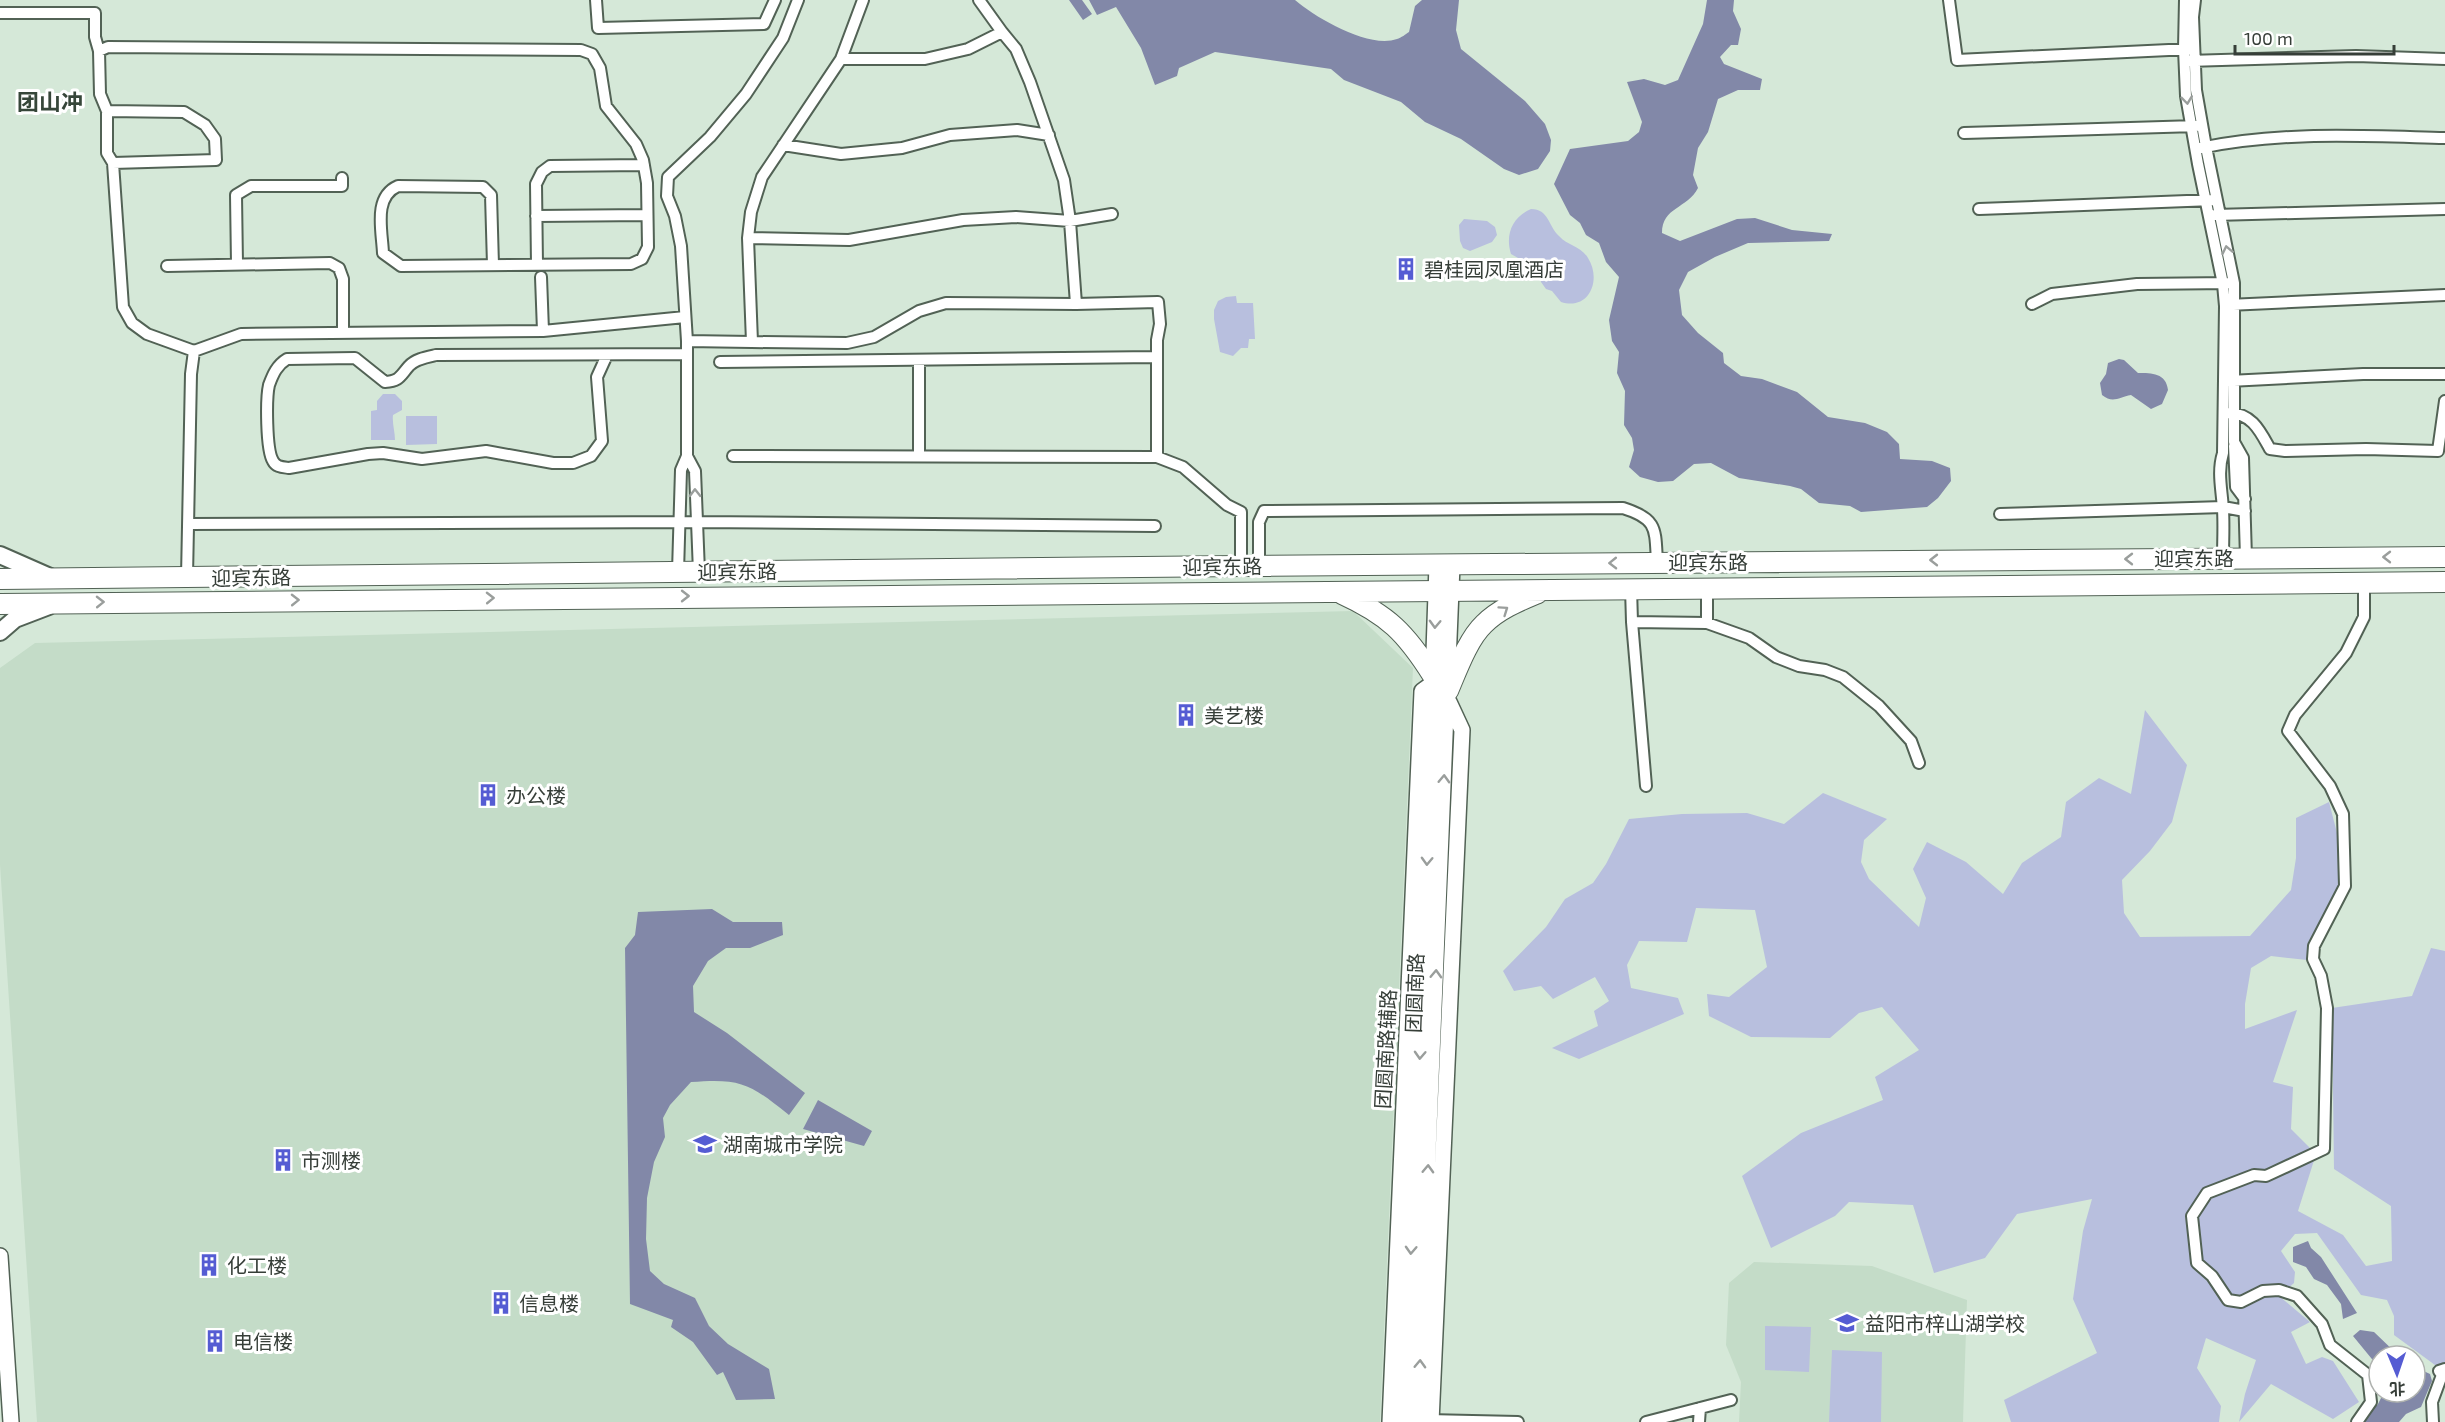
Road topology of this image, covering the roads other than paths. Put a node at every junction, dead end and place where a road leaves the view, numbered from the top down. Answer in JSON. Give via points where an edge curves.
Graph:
{"nodes":[{"id":1,"x":596,"y":0,"type":"edge"},
{"id":2,"x":775,"y":0,"type":"edge"},
{"id":3,"x":798,"y":0,"type":"edge"},
{"id":4,"x":863,"y":0,"type":"edge"},
{"id":5,"x":979,"y":0,"type":"edge"},
{"id":6,"x":1949,"y":0,"type":"edge"},
{"id":7,"x":2185,"y":0,"type":"edge"},
{"id":8,"x":2195,"y":0,"type":"edge"},
{"id":9,"x":0,"y":13,"type":"edge"},
{"id":10,"x":1002,"y":32,"type":"junction"},
{"id":11,"x":99,"y":51,"type":"junction"},
{"id":12,"x":2189,"y":55,"type":"junction"},
{"id":13,"x":841,"y":59,"type":"junction"},
{"id":14,"x":2445,"y":59,"type":"edge"},
{"id":15,"x":107,"y":111,"type":"junction"},
{"id":16,"x":2196,"y":126,"type":"junction"},
{"id":17,"x":1964,"y":133,"type":"dead end"},
{"id":18,"x":1049,"y":135,"type":"junction"},
{"id":19,"x":2445,"y":138,"type":"edge"},
{"id":20,"x":783,"y":145,"type":"junction"},
{"id":21,"x":2200,"y":148,"type":"junction"},
{"id":22,"x":113,"y":163,"type":"junction"},
{"id":23,"x":644,"y":165,"type":"junction"},
{"id":24,"x":342,"y":178,"type":"dead end"},
{"id":25,"x":2211,"y":201,"type":"junction"},
{"id":26,"x":1979,"y":209,"type":"dead end"},
{"id":27,"x":2445,"y":209,"type":"edge"},
{"id":28,"x":1112,"y":213,"type":"dead end"},
{"id":29,"x":647,"y":215,"type":"junction"},
{"id":30,"x":2214,"y":215,"type":"junction"},
{"id":31,"x":536,"y":216,"type":"junction"},
{"id":32,"x":1070,"y":221,"type":"junction"},
{"id":33,"x":748,"y":238,"type":"junction"},
{"id":34,"x":237,"y":264,"type":"junction"},
{"id":35,"x":493,"y":265,"type":"junction"},
{"id":36,"x":537,"y":265,"type":"junction"},
{"id":37,"x":167,"y":266,"type":"dead end"},
{"id":38,"x":541,"y":277,"type":"dead end"},
{"id":39,"x":2229,"y":283,"type":"junction"},
{"id":40,"x":2445,"y":295,"type":"edge"},
{"id":41,"x":1077,"y":304,"type":"junction"},
{"id":42,"x":2032,"y":304,"type":"dead end"},
{"id":43,"x":2230,"y":305,"type":"junction"},
{"id":44,"x":685,"y":317,"type":"junction"},
{"id":45,"x":543,"y":331,"type":"junction"},
{"id":46,"x":343,"y":333,"type":"junction"},
{"id":47,"x":687,"y":341,"type":"junction"},
{"id":48,"x":752,"y":342,"type":"junction"},
{"id":49,"x":194,"y":351,"type":"junction"},
{"id":50,"x":687,"y":354,"type":"junction"},
{"id":51,"x":607,"y":355,"type":"junction"},
{"id":52,"x":1157,"y":357,"type":"junction"},
{"id":53,"x":920,"y":360,"type":"junction"},
{"id":54,"x":720,"y":362,"type":"dead end"},
{"id":55,"x":2445,"y":374,"type":"edge"},
{"id":56,"x":2229,"y":381,"type":"junction"},
{"id":57,"x":2445,"y":401,"type":"edge"},
{"id":58,"x":2229,"y":413,"type":"junction"},
{"id":59,"x":687,"y":456,"type":"junction"},
{"id":60,"x":733,"y":456,"type":"dead end"},
{"id":61,"x":919,"y":456,"type":"junction"},
{"id":62,"x":1158,"y":457,"type":"junction"},
{"id":63,"x":2245,"y":505,"type":"junction"},
{"id":64,"x":2223,"y":507,"type":"junction"},
{"id":65,"x":2000,"y":514,"type":"dead end"},
{"id":66,"x":680,"y":522,"type":"junction"},
{"id":67,"x":695,"y":522,"type":"junction"},
{"id":68,"x":188,"y":524,"type":"junction"},
{"id":69,"x":1155,"y":526,"type":"dead end"},
{"id":70,"x":0,"y":555,"type":"edge"},
{"id":71,"x":2445,"y":557,"type":"edge"},
{"id":72,"x":2223,"y":558,"type":"junction"},
{"id":73,"x":2246,"y":558,"type":"junction"},
{"id":74,"x":1657,"y":562,"type":"junction"},
{"id":75,"x":1444,"y":565,"type":"junction"},
{"id":76,"x":1250,"y":566,"type":"junction"},
{"id":77,"x":678,"y":572,"type":"junction"},
{"id":78,"x":699,"y":572,"type":"junction"},
{"id":79,"x":188,"y":577,"type":"junction"},
{"id":80,"x":0,"y":579,"type":"edge"},
{"id":81,"x":54,"y":579,"type":"junction"},
{"id":82,"x":2364,"y":582,"type":"junction"},
{"id":83,"x":2445,"y":582,"type":"edge"},
{"id":84,"x":1707,"y":587,"type":"junction"},
{"id":85,"x":1631,"y":588,"type":"junction"},
{"id":86,"x":1548,"y":589,"type":"junction"},
{"id":87,"x":1444,"y":590,"type":"junction"},
{"id":88,"x":1334,"y":591,"type":"junction"},
{"id":89,"x":58,"y":602,"type":"junction"},
{"id":90,"x":0,"y":604,"type":"edge"},
{"id":91,"x":1632,"y":622,"type":"junction"},
{"id":92,"x":1707,"y":623,"type":"junction"},
{"id":93,"x":0,"y":632,"type":"edge"},
{"id":94,"x":1440,"y":687,"type":"junction"},
{"id":95,"x":1919,"y":763,"type":"dead end"},
{"id":96,"x":1646,"y":786,"type":"dead end"},
{"id":97,"x":0,"y":1256,"type":"edge"},
{"id":98,"x":2445,"y":1369,"type":"edge"},
{"id":99,"x":1731,"y":1400,"type":"dead end"},
{"id":100,"x":1700,"y":1408,"type":"junction"},
{"id":101,"x":1420,"y":1421,"type":"edge"},
{"id":102,"x":11,"y":1422,"type":"edge"},
{"id":103,"x":1390,"y":1422,"type":"edge"},
{"id":104,"x":1518,"y":1422,"type":"edge"},
{"id":105,"x":1646,"y":1422,"type":"edge"},
{"id":106,"x":1699,"y":1422,"type":"edge"},
{"id":107,"x":2357,"y":1422,"type":"edge"},
{"id":108,"x":2432,"y":1422,"type":"edge"}],
"edges":[{"from":1,"to":2,"type":"street","via":[[598,28],[764,24]]},
{"from":3,"to":44,"type":"street","via":[[783,38],[746,94],[668,177],[667,196],[681,246]]},
{"from":4,"to":13,"type":"street"},
{"from":5,"to":10,"type":"street"},
{"from":6,"to":12,"type":"street","via":[[1957,60]]},
{"from":7,"to":12,"type":"street"},
{"from":8,"to":12,"type":"street"},
{"from":9,"to":11,"type":"street","via":[[95,13]]},
{"from":10,"to":13,"type":"street","via":[[968,49],[925,59]]},
{"from":10,"to":18,"type":"street","via":[[1016,49]]},
{"from":11,"to":15,"type":"street","via":[[100,94]]},
{"from":11,"to":23,"type":"street","via":[[108,47],[581,50],[592,54],[600,68],[606,106],[636,144]]},
{"from":12,"to":14,"type":"street"},
{"from":12,"to":16,"type":"street","via":[[2196,90]]},
{"from":13,"to":20,"type":"street"},
{"from":15,"to":22,"type":"street","via":[[107,153]]},
{"from":15,"to":22,"type":"street","via":[[184,112],[205,125],[215,139],[216,160]]},
{"from":16,"to":17,"type":"street"},
{"from":16,"to":21,"type":"street"},
{"from":18,"to":20,"type":"street","via":[[1017,130],[950,135],[902,148],[841,154]]},
{"from":18,"to":32,"type":"street","via":[[1064,180]]},
{"from":19,"to":21,"type":"street","via":[[2274,137]]},
{"from":20,"to":33,"type":"street","via":[[762,177]]},
{"from":21,"to":25,"type":"street"},
{"from":22,"to":49,"type":"street","via":[[123,307],[132,323],[147,334]]},
{"from":23,"to":29,"type":"street"},
{"from":23,"to":31,"type":"street","via":[[550,166],[536,184]]},
{"from":24,"to":34,"type":"street","via":[[342,186],[252,186],[242,190],[236,195]]},
{"from":25,"to":26,"type":"street"},
{"from":25,"to":30,"type":"street"},
{"from":27,"to":30,"type":"street"},
{"from":28,"to":32,"type":"street"},
{"from":29,"to":31,"type":"street"},
{"from":29,"to":36,"type":"street","via":[[648,248],[642,259],[631,264]]},
{"from":30,"to":39,"type":"street"},
{"from":31,"to":36,"type":"street"},
{"from":32,"to":33,"type":"street","via":[[1016,217],[963,220],[849,240]]},
{"from":32,"to":41,"type":"street"},
{"from":33,"to":48,"type":"street"},
{"from":34,"to":37,"type":"street"},
{"from":34,"to":46,"type":"street","via":[[330,263],[339,268],[343,279]]},
{"from":35,"to":35,"type":"street","via":[[401,266],[391,261],[383,253],[381,202],[389,190],[398,186],[483,187],[491,195]]},
{"from":35,"to":36,"type":"street"},
{"from":38,"to":45,"type":"street"},
{"from":39,"to":42,"type":"street","via":[[2137,284],[2052,294]]},
{"from":39,"to":43,"type":"street"},
{"from":40,"to":43,"type":"street"},
{"from":41,"to":48,"type":"street","via":[[946,303],[919,311],[874,336],[847,343]]},
{"from":41,"to":52,"type":"street","via":[[1158,302]]},
{"from":43,"to":56,"type":"street"},
{"from":44,"to":45,"type":"street"},
{"from":44,"to":47,"type":"street"},
{"from":45,"to":46,"type":"street"},
{"from":46,"to":49,"type":"street","via":[[242,334]]},
{"from":47,"to":48,"type":"street"},
{"from":47,"to":50,"type":"street"},
{"from":49,"to":68,"type":"street"},
{"from":50,"to":51,"type":"street"},
{"from":50,"to":59,"type":"street"},
{"from":51,"to":51,"type":"street","via":[[436,356],[419,359],[394,381],[385,382],[355,358],[287,359],[279,364],[269,388],[269,451],[273,462],[289,468],[368,454],[422,459],[486,450],[573,463],[591,456],[602,441],[597,377]]},
{"from":52,"to":53,"type":"street"},
{"from":52,"to":62,"type":"street"},
{"from":53,"to":54,"type":"street"},
{"from":53,"to":61,"type":"street"},
{"from":55,"to":56,"type":"street"},
{"from":56,"to":58,"type":"street"},
{"from":57,"to":58,"type":"street","via":[[2438,451],[2285,452],[2270,449],[2256,423]]},
{"from":58,"to":63,"type":"street","via":[[2236,487]]},
{"from":58,"to":64,"type":"street","via":[[2223,453],[2227,464]]},
{"from":59,"to":66,"type":"street","via":[[681,470]]},
{"from":67,"to":59,"type":"street","one_way":true,"via":[[695,471]]},
{"from":60,"to":61,"type":"street"},
{"from":61,"to":62,"type":"street"},
{"from":62,"to":76,"type":"street","via":[[1183,467],[1227,505],[1241,512]]},
{"from":63,"to":64,"type":"street"},
{"from":63,"to":73,"type":"street"},
{"from":64,"to":65,"type":"street"},
{"from":64,"to":72,"type":"street"},
{"from":66,"to":67,"type":"street"},
{"from":66,"to":68,"type":"street"},
{"from":66,"to":77,"type":"street"},
{"from":67,"to":69,"type":"street"},
{"from":67,"to":78,"type":"street"},
{"from":68,"to":79,"type":"street"},
{"from":70,"to":81,"type":"main road"},
{"from":71,"to":73,"type":"highway","name":"迎宾东路","one_way":true},
{"from":72,"to":73,"type":"highway","name":"迎宾东路"},
{"from":72,"to":74,"type":"highway","name":"迎宾东路","one_way":true},
{"from":74,"to":75,"type":"highway","name":"迎宾东路","one_way":true},
{"from":74,"to":76,"type":"street","via":[[1655,531],[1643,514],[1623,508],[1322,509],[1264,512]]},
{"from":75,"to":76,"type":"highway","name":"迎宾东路"},
{"from":75,"to":87,"type":"main road","name":"团圆南路"},
{"from":76,"to":78,"type":"highway","name":"迎宾东路"},
{"from":77,"to":78,"type":"highway","name":"迎宾东路"},
{"from":77,"to":79,"type":"highway","name":"迎宾东路"},
{"from":79,"to":81,"type":"highway","name":"迎宾东路"},
{"from":80,"to":81,"type":"highway","name":"迎宾东路"},
{"from":82,"to":83,"type":"highway","name":"迎宾东路"},
{"from":82,"to":84,"type":"highway","name":"迎宾东路"},
{"from":82,"to":107,"type":"street","via":[[2364,617],[2346,653],[2295,715],[2288,731],[2330,786],[2343,814],[2345,886],[2314,946],[2313,959],[2321,976],[2326,1008],[2324,1149],[2266,1176],[2254,1175],[2207,1193],[2192,1216],[2197,1263],[2212,1276],[2228,1300],[2241,1302],[2279,1290],[2297,1296],[2322,1324],[2330,1345],[2368,1376],[2370,1402]]},
{"from":84,"to":85,"type":"highway","name":"迎宾东路"},
{"from":84,"to":92,"type":"street"},
{"from":85,"to":86,"type":"highway","name":"迎宾东路"},
{"from":85,"to":91,"type":"street"},
{"from":86,"to":87,"type":"highway","name":"迎宾东路"},
{"from":94,"to":86,"type":"highway","one_way":true,"via":[[1483,624],[1512,604]]},
{"from":87,"to":88,"type":"highway","name":"迎宾东路"},
{"from":87,"to":94,"type":"main road","name":"团圆南路"},
{"from":89,"to":88,"type":"highway","name":"迎宾东路","one_way":true},
{"from":88,"to":94,"type":"highway","via":[[1370,607],[1398,627]]},
{"from":89,"to":90,"type":"highway","name":"迎宾东路"},
{"from":89,"to":93,"type":"main road","via":[[15,619]]},
{"from":91,"to":92,"type":"street"},
{"from":91,"to":96,"type":"street"},
{"from":92,"to":95,"type":"street","via":[[1749,638],[1776,657],[1843,677],[1879,706],[1911,741]]},
{"from":101,"to":94,"type":"main road","name":"团圆南路","one_way":true},
{"from":94,"to":101,"type":"main road","name":"团圆南路","one_way":true,"via":[[1421,1038]]},
{"from":94,"to":103,"type":"main road","name":"团圆南路辅路","via":[[1422,691]]},
{"from":97,"to":102,"type":"main road"},
{"from":98,"to":108,"type":"street","via":[[2439,1371],[2442,1375],[2432,1402]]},
{"from":99,"to":100,"type":"street"},
{"from":100,"to":105,"type":"street"},
{"from":100,"to":106,"type":"street"},
{"from":101,"to":104,"type":"street"}]}
